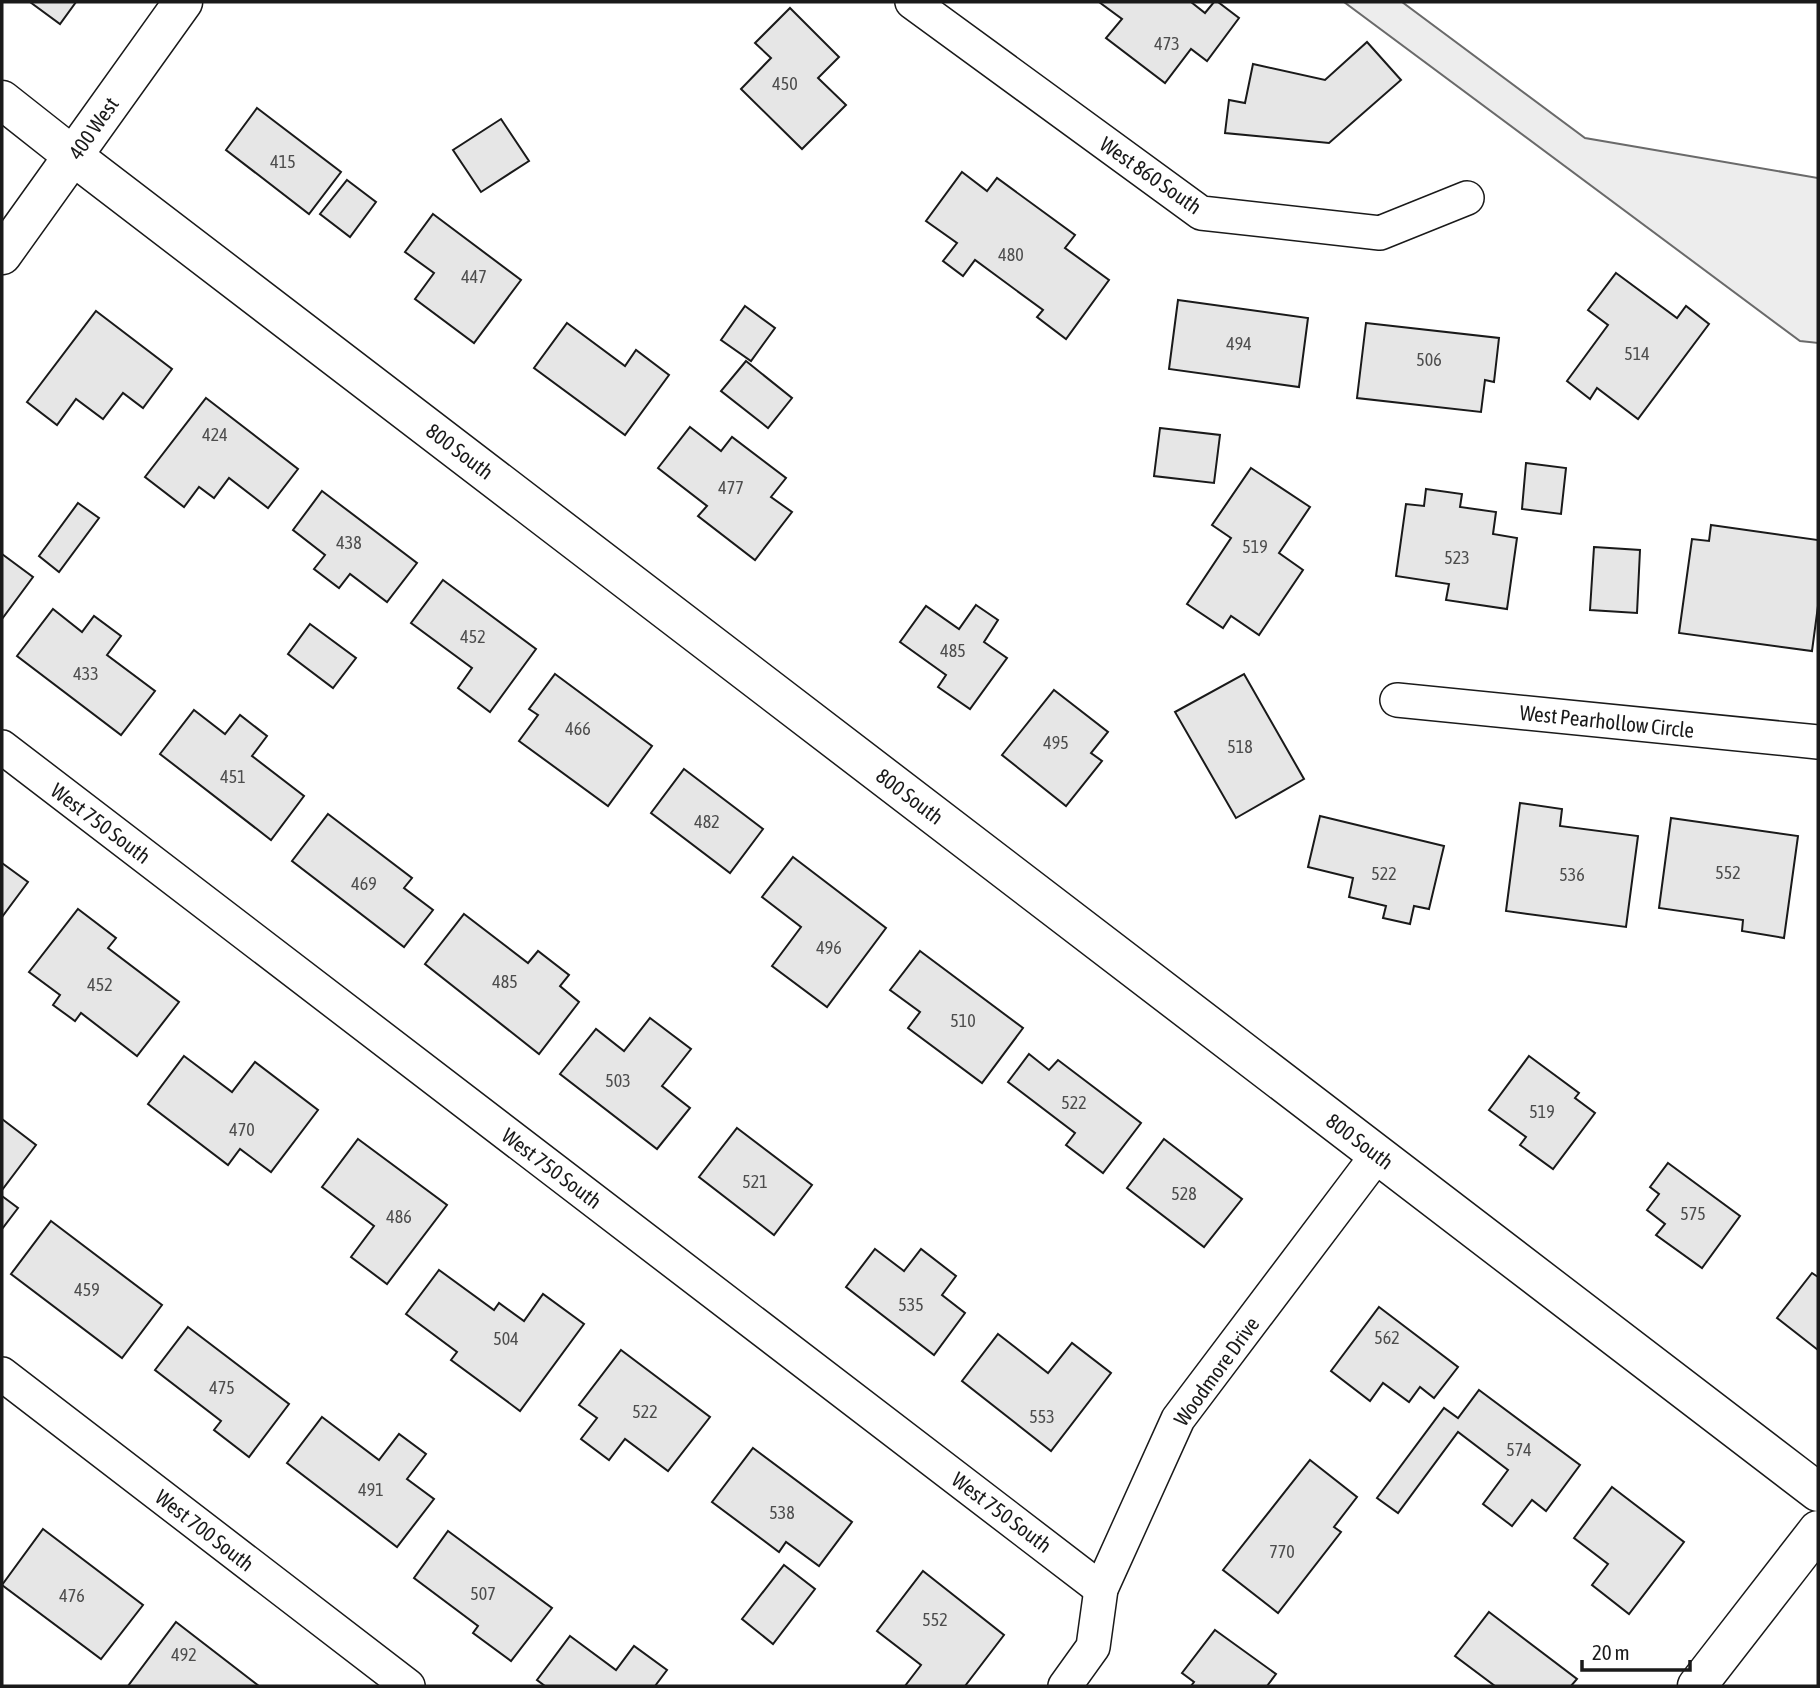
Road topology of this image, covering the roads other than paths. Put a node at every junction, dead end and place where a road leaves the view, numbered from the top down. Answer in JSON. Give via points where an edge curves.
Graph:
{"nodes":[{"id":1,"x":183,"y":2,"type":"edge"},
{"id":2,"x":912,"y":2,"type":"edge"},
{"id":3,"x":2,"y":100,"type":"edge"},
{"id":4,"x":73,"y":156,"type":"junction"},
{"id":5,"x":1467,"y":198,"type":"dead end"},
{"id":6,"x":2,"y":255,"type":"edge"},
{"id":7,"x":1396,"y":700,"type":"dead end"},
{"id":8,"x":1818,"y":742,"type":"edge"},
{"id":9,"x":2,"y":747,"type":"edge"},
{"id":10,"x":1378,"y":1154,"type":"junction"},
{"id":11,"x":2,"y":1374,"type":"edge"},
{"id":12,"x":1818,"y":1492,"type":"edge"},
{"id":13,"x":1818,"y":1530,"type":"edge"},
{"id":14,"x":1101,"y":1589,"type":"junction"},
{"id":15,"x":408,"y":1686,"type":"edge"},
{"id":16,"x":1065,"y":1686,"type":"edge"},
{"id":17,"x":1697,"y":1686,"type":"edge"}],
"edges":[{"from":1,"to":4,"type":"street","name":"400 West"},
{"from":2,"to":5,"type":"street","name":"West 860 South","via":[[1200,213],[1380,233]]},
{"from":3,"to":4,"type":"street","name":"800 South"},
{"from":4,"to":6,"type":"street","name":"400 West"},
{"from":4,"to":10,"type":"street","name":"800 South"},
{"from":7,"to":8,"type":"street","name":"West Pearhollow Circle"},
{"from":9,"to":14,"type":"street","name":"West 750 South"},
{"from":10,"to":12,"type":"street","name":"800 South"},
{"from":10,"to":14,"type":"street","name":"Woodmore Drive","via":[[1178,1419]]},
{"from":11,"to":15,"type":"street","name":"West 700 South"},
{"from":13,"to":17,"type":"street"},
{"from":14,"to":16,"type":"street","name":"Woodmore Drive","via":[[1093,1647]]}]}
